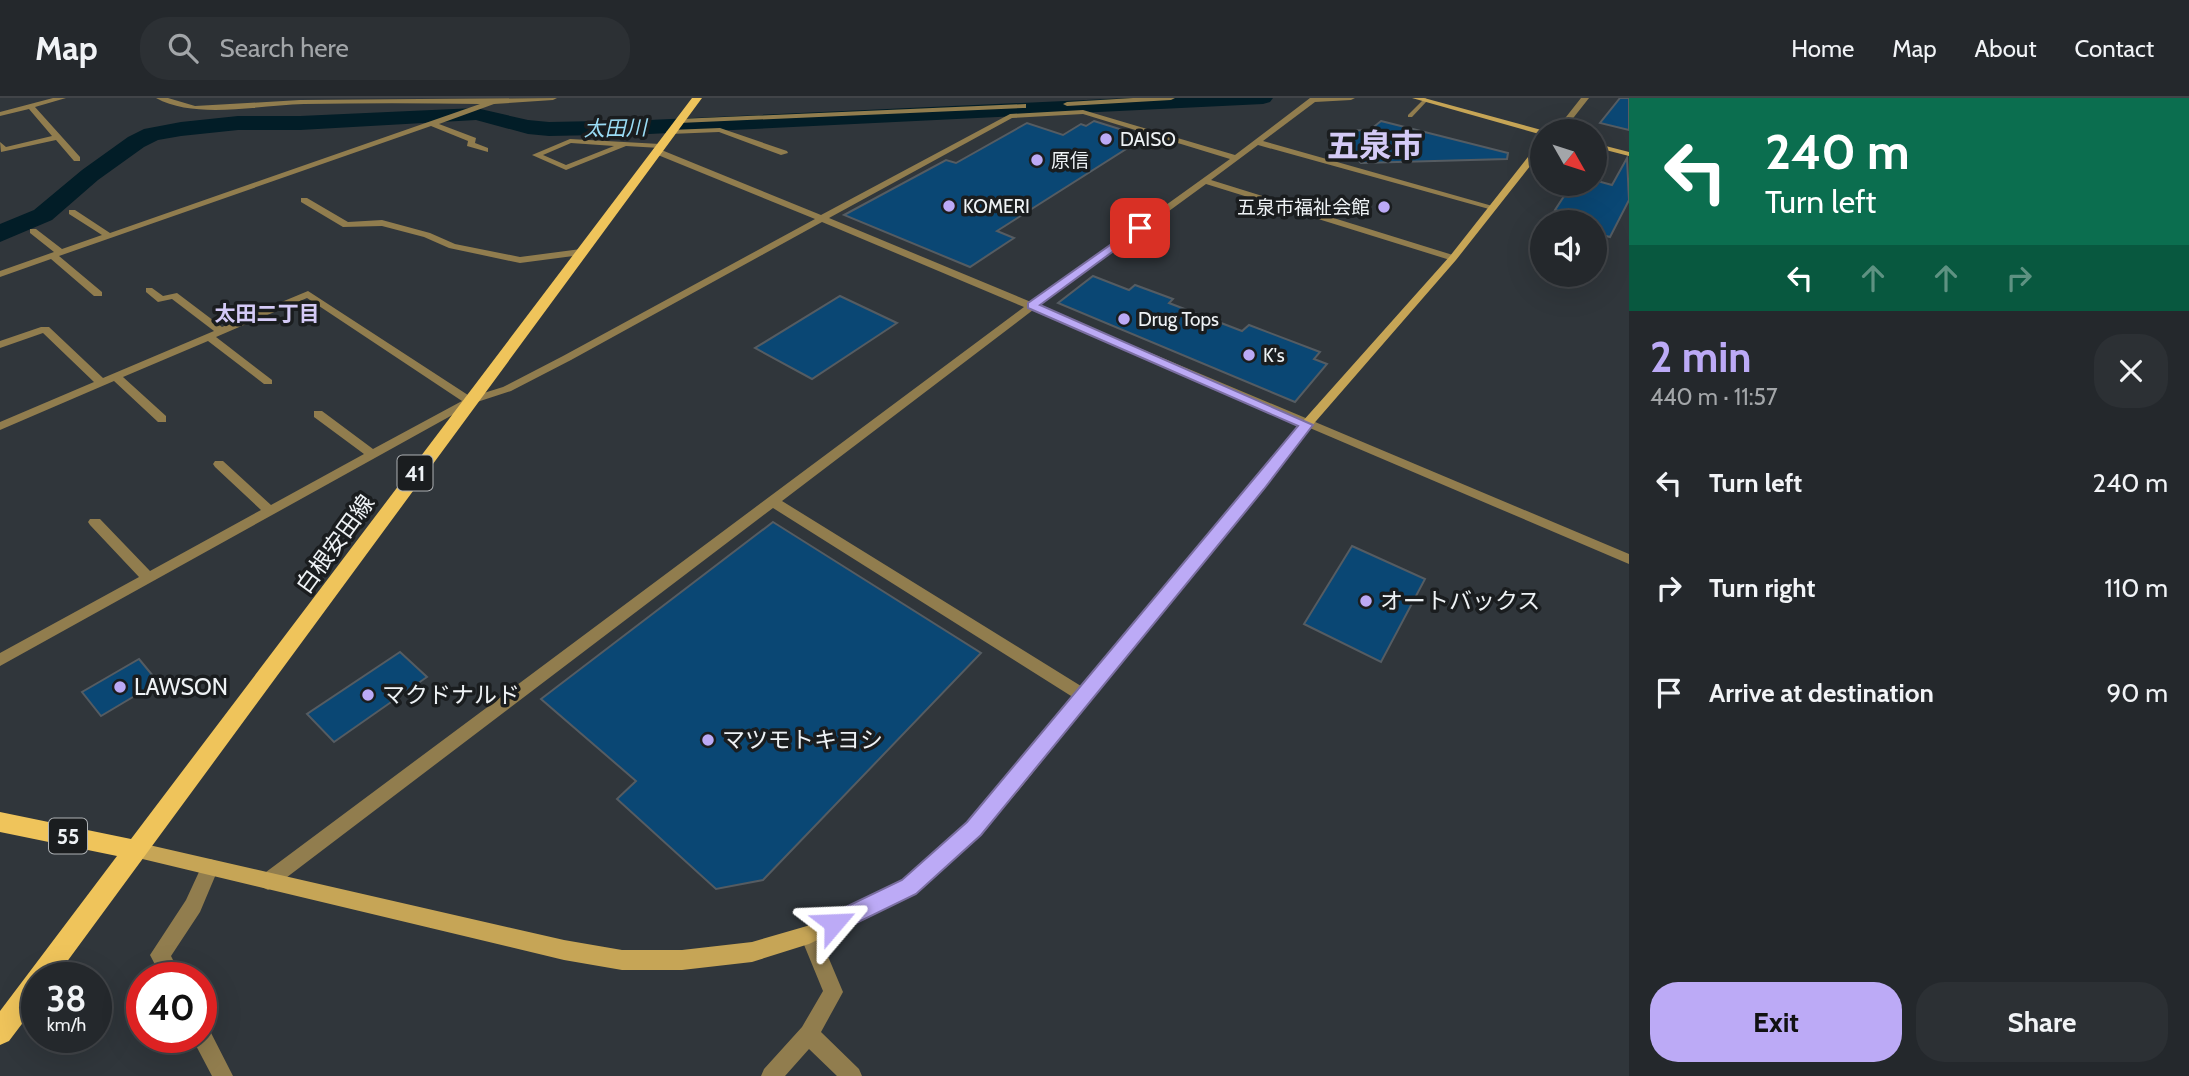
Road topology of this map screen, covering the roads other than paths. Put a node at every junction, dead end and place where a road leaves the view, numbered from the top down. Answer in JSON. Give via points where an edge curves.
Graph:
{"nodes":[{"id":1,"x":62,"y":98,"type":"edge"},
{"id":2,"x":160,"y":98,"type":"edge"},
{"id":3,"x":553,"y":98,"type":"edge"},
{"id":4,"x":697,"y":98,"type":"edge"},
{"id":5,"x":1171,"y":98,"type":"edge"},
{"id":6,"x":1351,"y":98,"type":"edge"},
{"id":7,"x":1585,"y":98,"type":"edge"},
{"id":8,"x":1421,"y":99,"type":"edge"},
{"id":9,"x":493,"y":103,"type":"junction"},
{"id":10,"x":30,"y":106,"type":"junction"},
{"id":11,"x":0,"y":114,"type":"edge"},
{"id":12,"x":1410,"y":116,"type":"dead end"},
{"id":13,"x":1568,"y":119,"type":"edge"},
{"id":14,"x":433,"y":124,"type":"junction"},
{"id":15,"x":674,"y":127,"type":"junction"},
{"id":16,"x":1530,"y":129,"type":"edge"},
{"id":17,"x":58,"y":137,"type":"junction"},
{"id":18,"x":1257,"y":142,"type":"junction"},
{"id":19,"x":0,"y":144,"type":"edge"},
{"id":20,"x":625,"y":144,"type":"junction"},
{"id":21,"x":1607,"y":148,"type":"edge"},
{"id":22,"x":658,"y":149,"type":"junction"},
{"id":23,"x":485,"y":150,"type":"dead end"},
{"id":24,"x":784,"y":153,"type":"dead end"},
{"id":25,"x":1629,"y":154,"type":"edge"},
{"id":26,"x":1236,"y":158,"type":"junction"},
{"id":27,"x":77,"y":159,"type":"dead end"},
{"id":28,"x":1530,"y":160,"type":"edge"},
{"id":29,"x":1205,"y":181,"type":"junction"},
{"id":30,"x":304,"y":200,"type":"dead end"},
{"id":31,"x":1492,"y":207,"type":"junction"},
{"id":32,"x":72,"y":212,"type":"dead end"},
{"id":33,"x":824,"y":219,"type":"junction"},
{"id":34,"x":33,"y":231,"type":"dead end"},
{"id":35,"x":109,"y":236,"type":"junction"},
{"id":36,"x":581,"y":251,"type":"junction"},
{"id":37,"x":57,"y":254,"type":"junction"},
{"id":38,"x":1453,"y":258,"type":"junction"},
{"id":39,"x":0,"y":274,"type":"edge"},
{"id":40,"x":149,"y":290,"type":"dead end"},
{"id":41,"x":98,"y":295,"type":"dead end"},
{"id":42,"x":1032,"y":306,"type":"junction"},
{"id":43,"x":221,"y":331,"type":"junction"},
{"id":44,"x":209,"y":337,"type":"junction"},
{"id":45,"x":2,"y":343,"type":"edge"},
{"id":46,"x":116,"y":377,"type":"junction"},
{"id":47,"x":268,"y":382,"type":"dead end"},
{"id":48,"x":102,"y":383,"type":"junction"},
{"id":49,"x":470,"y":401,"type":"junction"},
{"id":50,"x":318,"y":414,"type":"dead end"},
{"id":51,"x":162,"y":419,"type":"dead end"},
{"id":52,"x":1306,"y":425,"type":"junction"},
{"id":53,"x":0,"y":426,"type":"edge"},
{"id":54,"x":373,"y":454,"type":"junction"},
{"id":55,"x":219,"y":464,"type":"dead end"},
{"id":56,"x":772,"y":501,"type":"junction"},
{"id":57,"x":270,"y":512,"type":"junction"},
{"id":58,"x":95,"y":522,"type":"dead end"},
{"id":59,"x":1629,"y":559,"type":"edge"},
{"id":60,"x":149,"y":578,"type":"junction"},
{"id":61,"x":0,"y":660,"type":"edge"},
{"id":62,"x":1084,"y":696,"type":"junction"},
{"id":63,"x":0,"y":822,"type":"edge"},
{"id":64,"x":136,"y":850,"type":"junction"},
{"id":65,"x":210,"y":867,"type":"junction"},
{"id":66,"x":268,"y":881,"type":"junction"},
{"id":67,"x":809,"y":935,"type":"junction"},
{"id":68,"x":52,"y":962,"type":"edge"},
{"id":69,"x":164,"y":962,"type":"edge"},
{"id":70,"x":21,"y":1004,"type":"edge"},
{"id":71,"x":0,"y":1032,"type":"edge"},
{"id":72,"x":809,"y":1034,"type":"junction"},
{"id":73,"x":211,"y":1053,"type":"edge"},
{"id":74,"x":223,"y":1076,"type":"edge"},
{"id":75,"x":771,"y":1076,"type":"edge"},
{"id":76,"x":852,"y":1076,"type":"edge"}],
"edges":[{"from":1,"to":10,"type":"street"},
{"from":2,"to":9,"type":"street","via":[[195,108],[401,100]]},
{"from":3,"to":9,"type":"street"},
{"from":4,"to":15,"type":"main road","name":"白根安田線","number":"41"},
{"from":5,"to":15,"type":"street"},
{"from":6,"to":18,"type":"street","via":[[1313,100]]},
{"from":7,"to":13,"type":"street"},
{"from":8,"to":12,"type":"lane"},
{"from":8,"to":16,"type":"street"},
{"from":9,"to":14,"type":"street"},
{"from":10,"to":11,"type":"street"},
{"from":10,"to":17,"type":"street"},
{"from":14,"to":23,"type":"street","via":[[473,140],[470,144]]},
{"from":14,"to":35,"type":"street"},
{"from":15,"to":22,"type":"main road","name":"白根安田線","number":"41"},
{"from":15,"to":24,"type":"street","via":[[720,130]]},
{"from":17,"to":19,"type":"street","via":[[4,150]]},
{"from":17,"to":27,"type":"street"},
{"from":18,"to":26,"type":"street"},
{"from":18,"to":31,"type":"street"},
{"from":20,"to":20,"type":"street","via":[[570,141],[536,155],[566,168]]},
{"from":20,"to":22,"type":"street"},
{"from":21,"to":25,"type":"street"},
{"from":22,"to":33,"type":"street"},
{"from":22,"to":36,"type":"main road","name":"白根安田線","number":"41"},
{"from":26,"to":29,"type":"street"},
{"from":26,"to":33,"type":"street","via":[[1083,112],[1010,116]]},
{"from":28,"to":31,"type":"street"},
{"from":29,"to":38,"type":"street"},
{"from":29,"to":42,"type":"street"},
{"from":30,"to":36,"type":"street","via":[[346,225],[382,223],[452,246],[520,260]]},
{"from":31,"to":38,"type":"street"},
{"from":32,"to":35,"type":"street"},
{"from":33,"to":42,"type":"street"},
{"from":33,"to":49,"type":"street","via":[[507,389]]},
{"from":34,"to":37,"type":"street"},
{"from":35,"to":37,"type":"street"},
{"from":36,"to":49,"type":"main road","name":"白根安田線","number":"41"},
{"from":37,"to":39,"type":"street"},
{"from":37,"to":41,"type":"street"},
{"from":38,"to":52,"type":"street"},
{"from":40,"to":43,"type":"street","via":[[162,300],[173,295]]},
{"from":42,"to":52,"type":"street"},
{"from":42,"to":56,"type":"street"},
{"from":43,"to":44,"type":"street"},
{"from":43,"to":49,"type":"street","via":[[308,294]]},
{"from":44,"to":46,"type":"street"},
{"from":44,"to":47,"type":"street"},
{"from":45,"to":48,"type":"street","via":[[45,329]]},
{"from":46,"to":48,"type":"street"},
{"from":46,"to":51,"type":"street"},
{"from":48,"to":53,"type":"street"},
{"from":49,"to":54,"type":"street"},
{"from":49,"to":64,"type":"main road","name":"白根安田線","number":"41"},
{"from":50,"to":54,"type":"street"},
{"from":52,"to":59,"type":"street"},
{"from":52,"to":62,"type":"street"},
{"from":54,"to":57,"type":"street"},
{"from":55,"to":57,"type":"street"},
{"from":56,"to":62,"type":"street"},
{"from":56,"to":66,"type":"street"},
{"from":57,"to":60,"type":"street"},
{"from":58,"to":60,"type":"street"},
{"from":60,"to":61,"type":"street"},
{"from":62,"to":67,"type":"street","via":[[974,829],[909,887]]},
{"from":63,"to":64,"type":"main road","number":"55"},
{"from":64,"to":65,"type":"street"},
{"from":64,"to":68,"type":"main road","number":"41"},
{"from":65,"to":66,"type":"street"},
{"from":65,"to":69,"type":"street","via":[[193,906],[160,955]]},
{"from":66,"to":67,"type":"street","via":[[622,960],[682,960],[752,952]]},
{"from":67,"to":72,"type":"street","via":[[833,992]]},
{"from":70,"to":71,"type":"main road"},
{"from":72,"to":75,"type":"street"},
{"from":72,"to":76,"type":"street"},
{"from":73,"to":74,"type":"street"}]}
